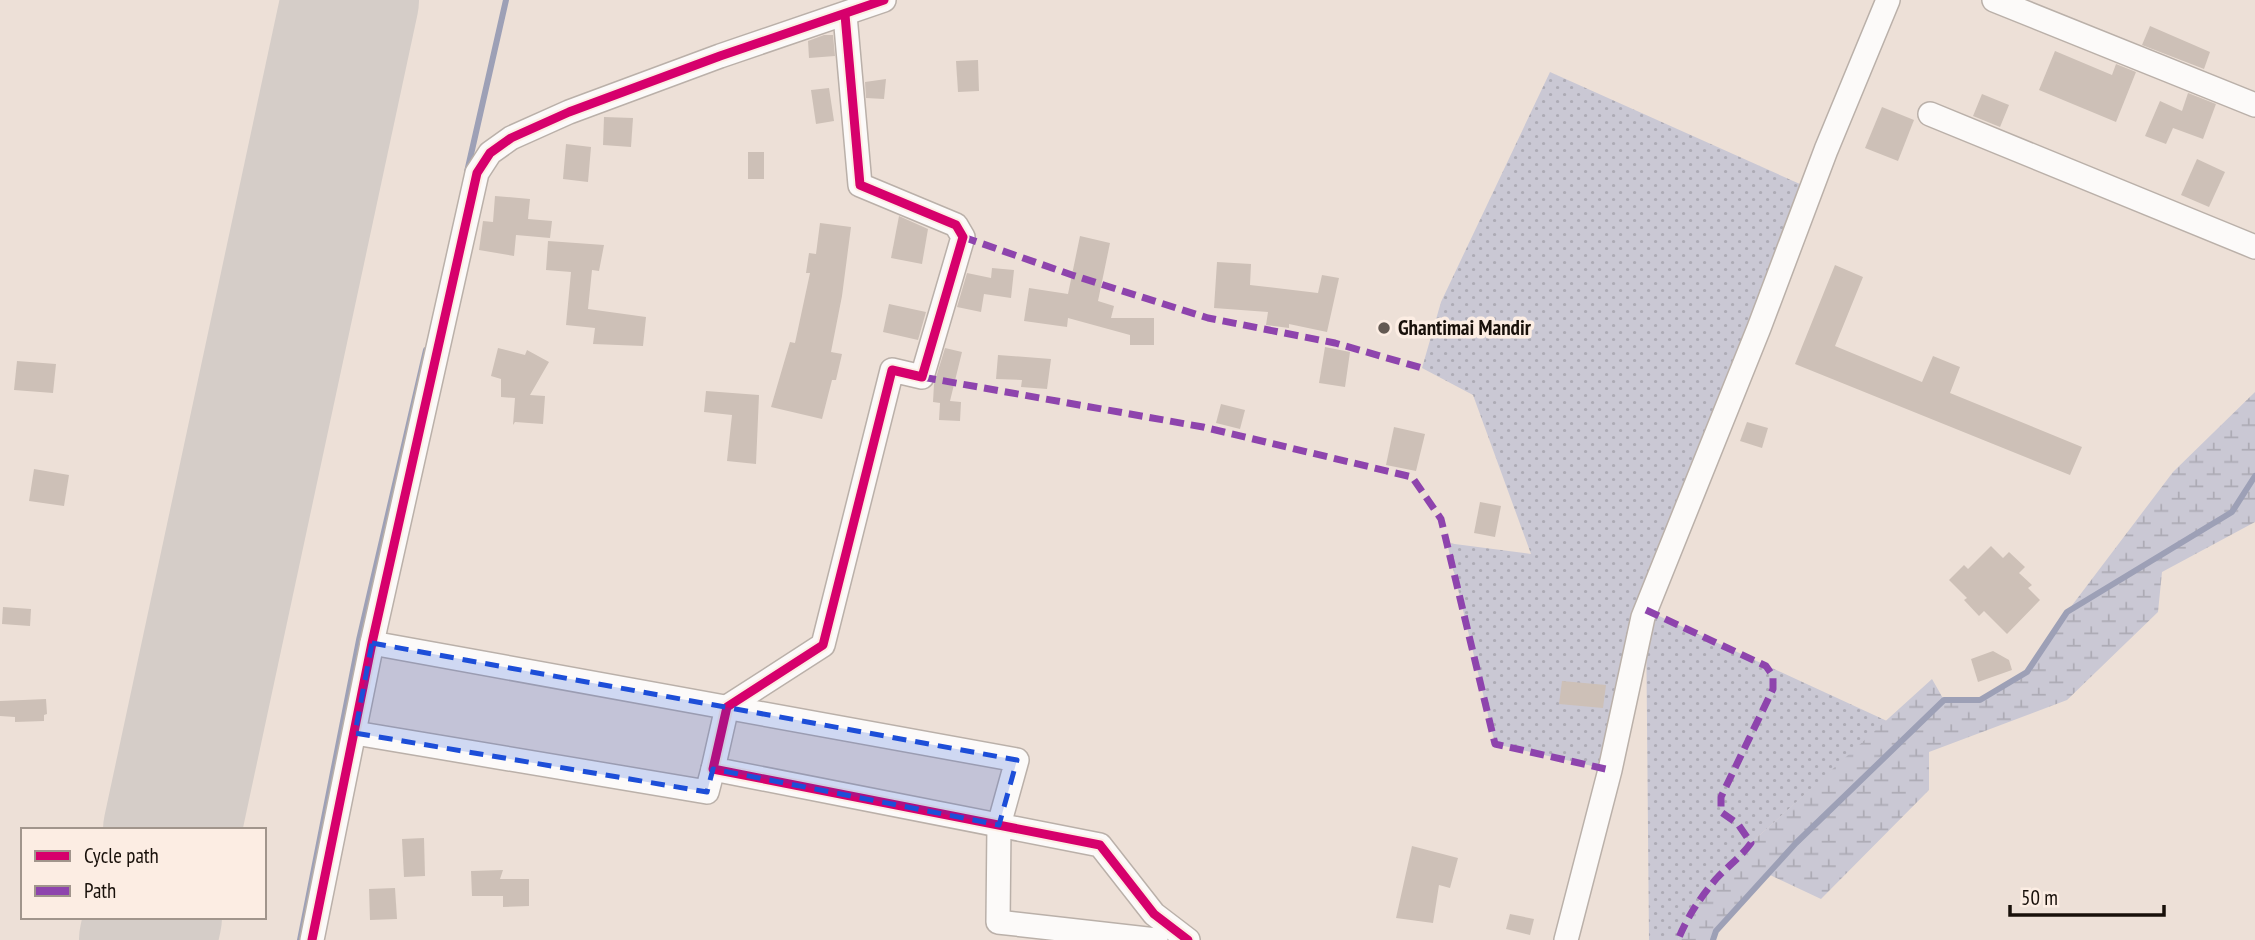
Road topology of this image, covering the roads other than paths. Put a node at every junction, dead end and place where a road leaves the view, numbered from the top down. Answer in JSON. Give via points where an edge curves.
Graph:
{"nodes":[{"id":1,"x":884,"y":0,"type":"edge"},
{"id":2,"x":1888,"y":0,"type":"edge"},
{"id":3,"x":1994,"y":0,"type":"edge"},
{"id":4,"x":845,"y":15,"type":"junction"},
{"id":5,"x":2255,"y":105,"type":"edge"},
{"id":6,"x":1930,"y":114,"type":"dead end"},
{"id":7,"x":2255,"y":247,"type":"edge"},
{"id":8,"x":372,"y":643,"type":"junction"},
{"id":9,"x":727,"y":707,"type":"junction"},
{"id":10,"x":355,"y":733,"type":"junction"},
{"id":11,"x":713,"y":769,"type":"junction"},
{"id":12,"x":999,"y":825,"type":"junction"},
{"id":13,"x":312,"y":940,"type":"edge"},
{"id":14,"x":1156,"y":940,"type":"edge"},
{"id":15,"x":1188,"y":940,"type":"edge"},
{"id":16,"x":1566,"y":940,"type":"edge"}],
"edges":[{"from":1,"to":4,"type":"street"},
{"from":2,"to":16,"type":"street","via":[[1643,617]]},
{"from":3,"to":5,"type":"street"},
{"from":4,"to":8,"type":"street","via":[[569,112],[489,153],[477,173]]},
{"from":4,"to":9,"type":"street","via":[[860,185],[956,225],[963,237],[922,377],[892,370],[823,645]]},
{"from":6,"to":7,"type":"street"},
{"from":8,"to":9,"type":"street"},
{"from":8,"to":10,"type":"street"},
{"from":9,"to":11,"type":"street"},
{"from":9,"to":12,"type":"street","via":[[1017,760]]},
{"from":10,"to":11,"type":"street","via":[[707,792]]},
{"from":10,"to":13,"type":"street"},
{"from":11,"to":12,"type":"street"},
{"from":12,"to":14,"type":"street","via":[[998,922]]},
{"from":12,"to":15,"type":"street","via":[[1100,845],[1154,914]]}]}
